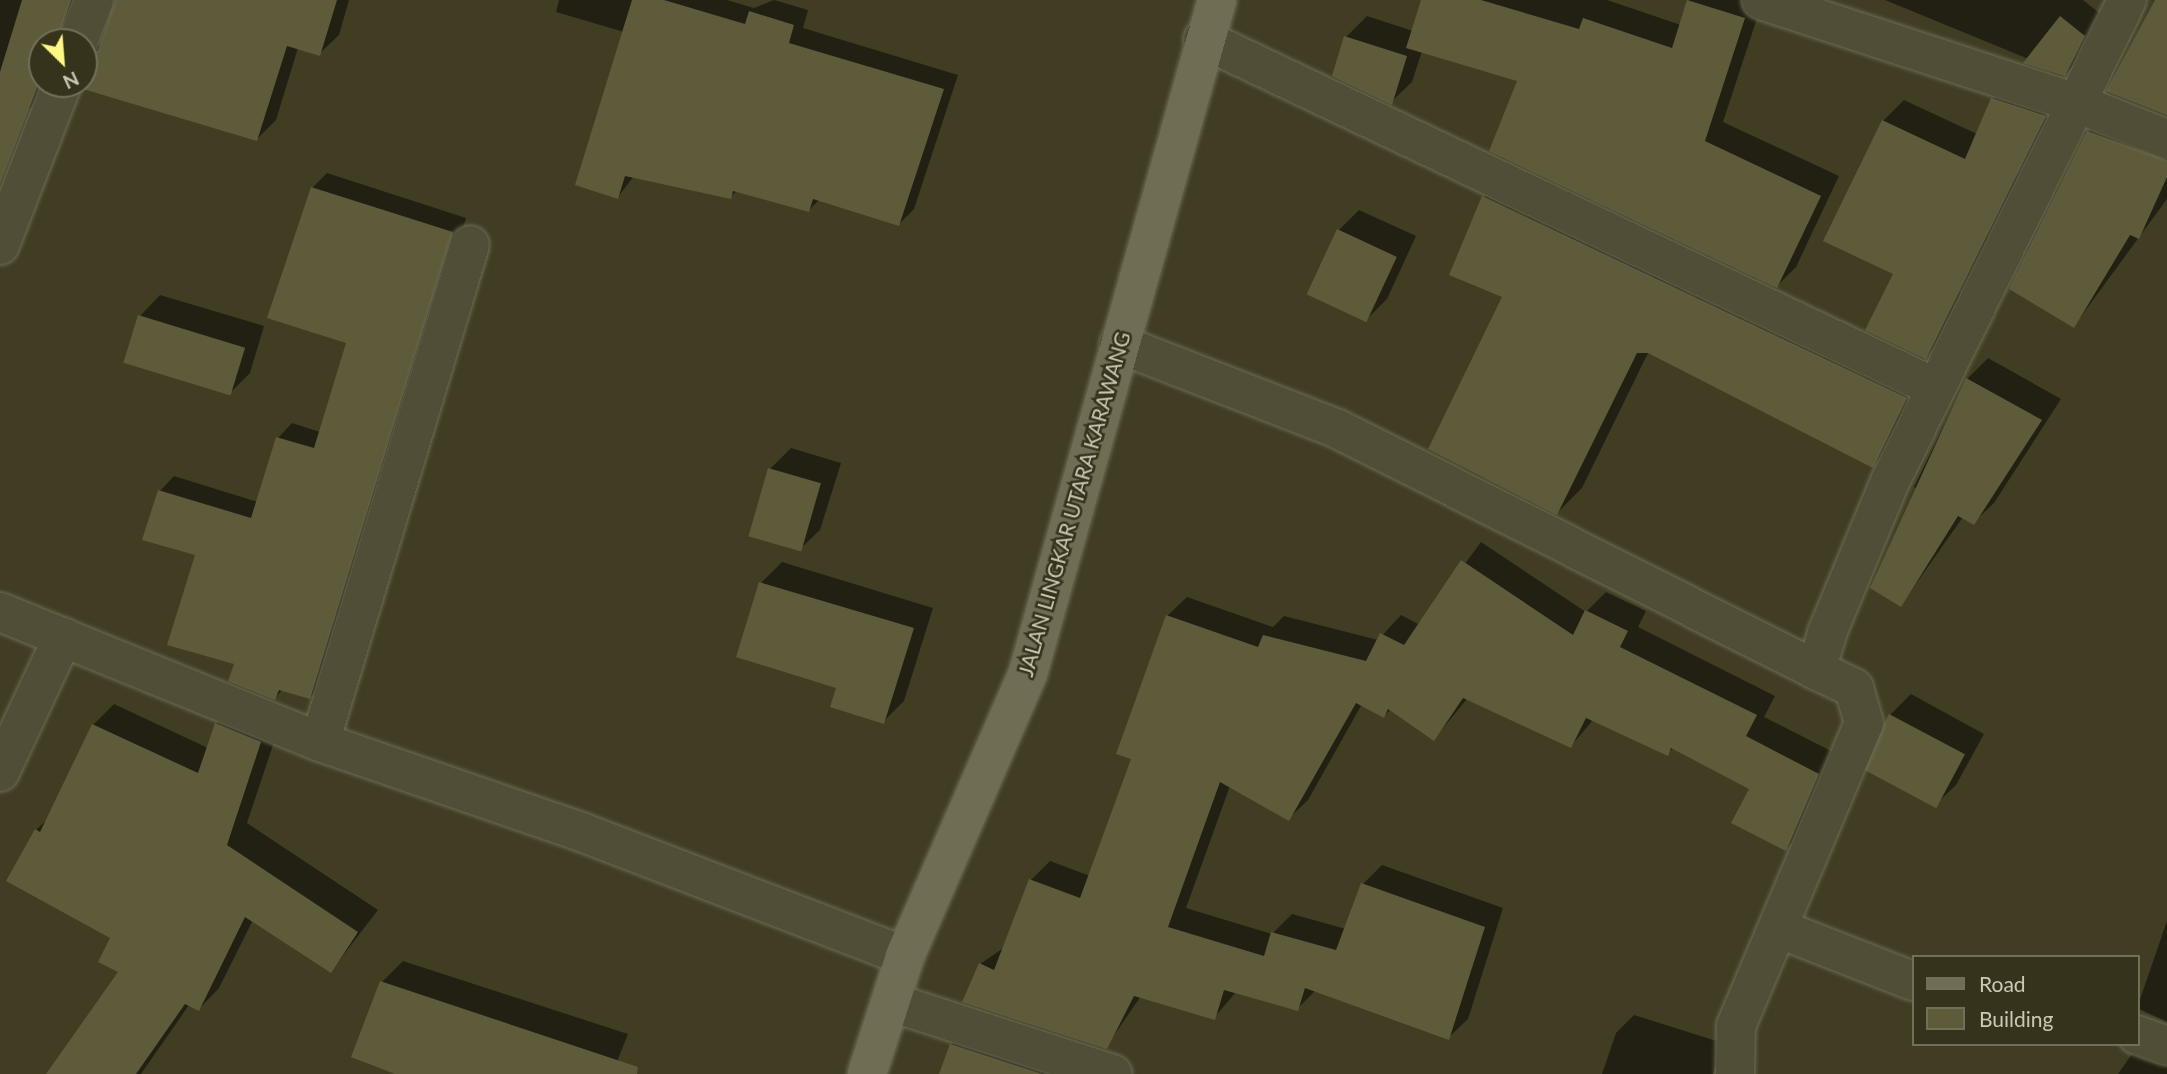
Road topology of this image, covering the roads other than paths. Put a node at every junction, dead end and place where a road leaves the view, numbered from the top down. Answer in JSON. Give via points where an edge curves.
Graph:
{"nodes":[{"id":1,"x":94,"y":0,"type":"edge"},
{"id":2,"x":1217,"y":0,"type":"edge"},
{"id":3,"x":1761,"y":0,"type":"edge"},
{"id":4,"x":2127,"y":0,"type":"edge"},
{"id":5,"x":83,"y":28,"type":"edge"},
{"id":6,"x":1203,"y":39,"type":"junction"},
{"id":7,"x":57,"y":98,"type":"edge"},
{"id":8,"x":2076,"y":103,"type":"junction"},
{"id":9,"x":2167,"y":139,"type":"edge"},
{"id":10,"x":0,"y":245,"type":"edge"},
{"id":11,"x":470,"y":245,"type":"dead end"},
{"id":12,"x":1119,"y":344,"type":"junction"},
{"id":13,"x":1936,"y":388,"type":"junction"},
{"id":14,"x":0,"y":612,"type":"edge"},
{"id":15,"x":63,"y":638,"type":"junction"},
{"id":16,"x":1816,"y":670,"type":"junction"},
{"id":17,"x":320,"y":742,"type":"junction"},
{"id":18,"x":0,"y":772,"type":"edge"},
{"id":19,"x":1780,"y":929,"type":"junction"},
{"id":20,"x":905,"y":956,"type":"junction"},
{"id":21,"x":1912,"y":981,"type":"edge"},
{"id":22,"x":891,"y":1002,"type":"junction"},
{"id":23,"x":2139,"y":1036,"type":"edge"},
{"id":24,"x":2167,"y":1046,"type":"edge"},
{"id":25,"x":867,"y":1074,"type":"edge"},
{"id":26,"x":1113,"y":1074,"type":"edge"},
{"id":27,"x":1735,"y":1074,"type":"edge"}],
"edges":[{"from":1,"to":5,"type":"street"},
{"from":2,"to":6,"type":"main road","name":"JALAN LINGKAR UTARA KARAWANG"},
{"from":3,"to":8,"type":"street"},
{"from":4,"to":8,"type":"street"},
{"from":6,"to":12,"type":"main road","name":"JALAN LINGKAR UTARA KARAWANG"},
{"from":6,"to":13,"type":"street"},
{"from":7,"to":10,"type":"street"},
{"from":8,"to":9,"type":"street"},
{"from":8,"to":13,"type":"street"},
{"from":11,"to":17,"type":"street"},
{"from":12,"to":16,"type":"street","via":[[1338,429]]},
{"from":12,"to":20,"type":"main road","name":"JALAN LINGKAR UTARA KARAWANG","via":[[1028,673]]},
{"from":13,"to":16,"type":"street","via":[[1890,482]]},
{"from":14,"to":15,"type":"street"},
{"from":15,"to":17,"type":"street"},
{"from":15,"to":18,"type":"street"},
{"from":16,"to":19,"type":"street","via":[[1854,688],[1864,723]]},
{"from":17,"to":20,"type":"street","via":[[584,833]]},
{"from":19,"to":21,"type":"street"},
{"from":19,"to":27,"type":"street","via":[[1736,1026]]},
{"from":20,"to":22,"type":"main road","name":"JALAN LINGKAR UTARA KARAWANG"},
{"from":22,"to":25,"type":"main road","name":"JALAN LINGKAR UTARA KARAWANG"},
{"from":22,"to":26,"type":"street"},
{"from":23,"to":24,"type":"street"}]}
